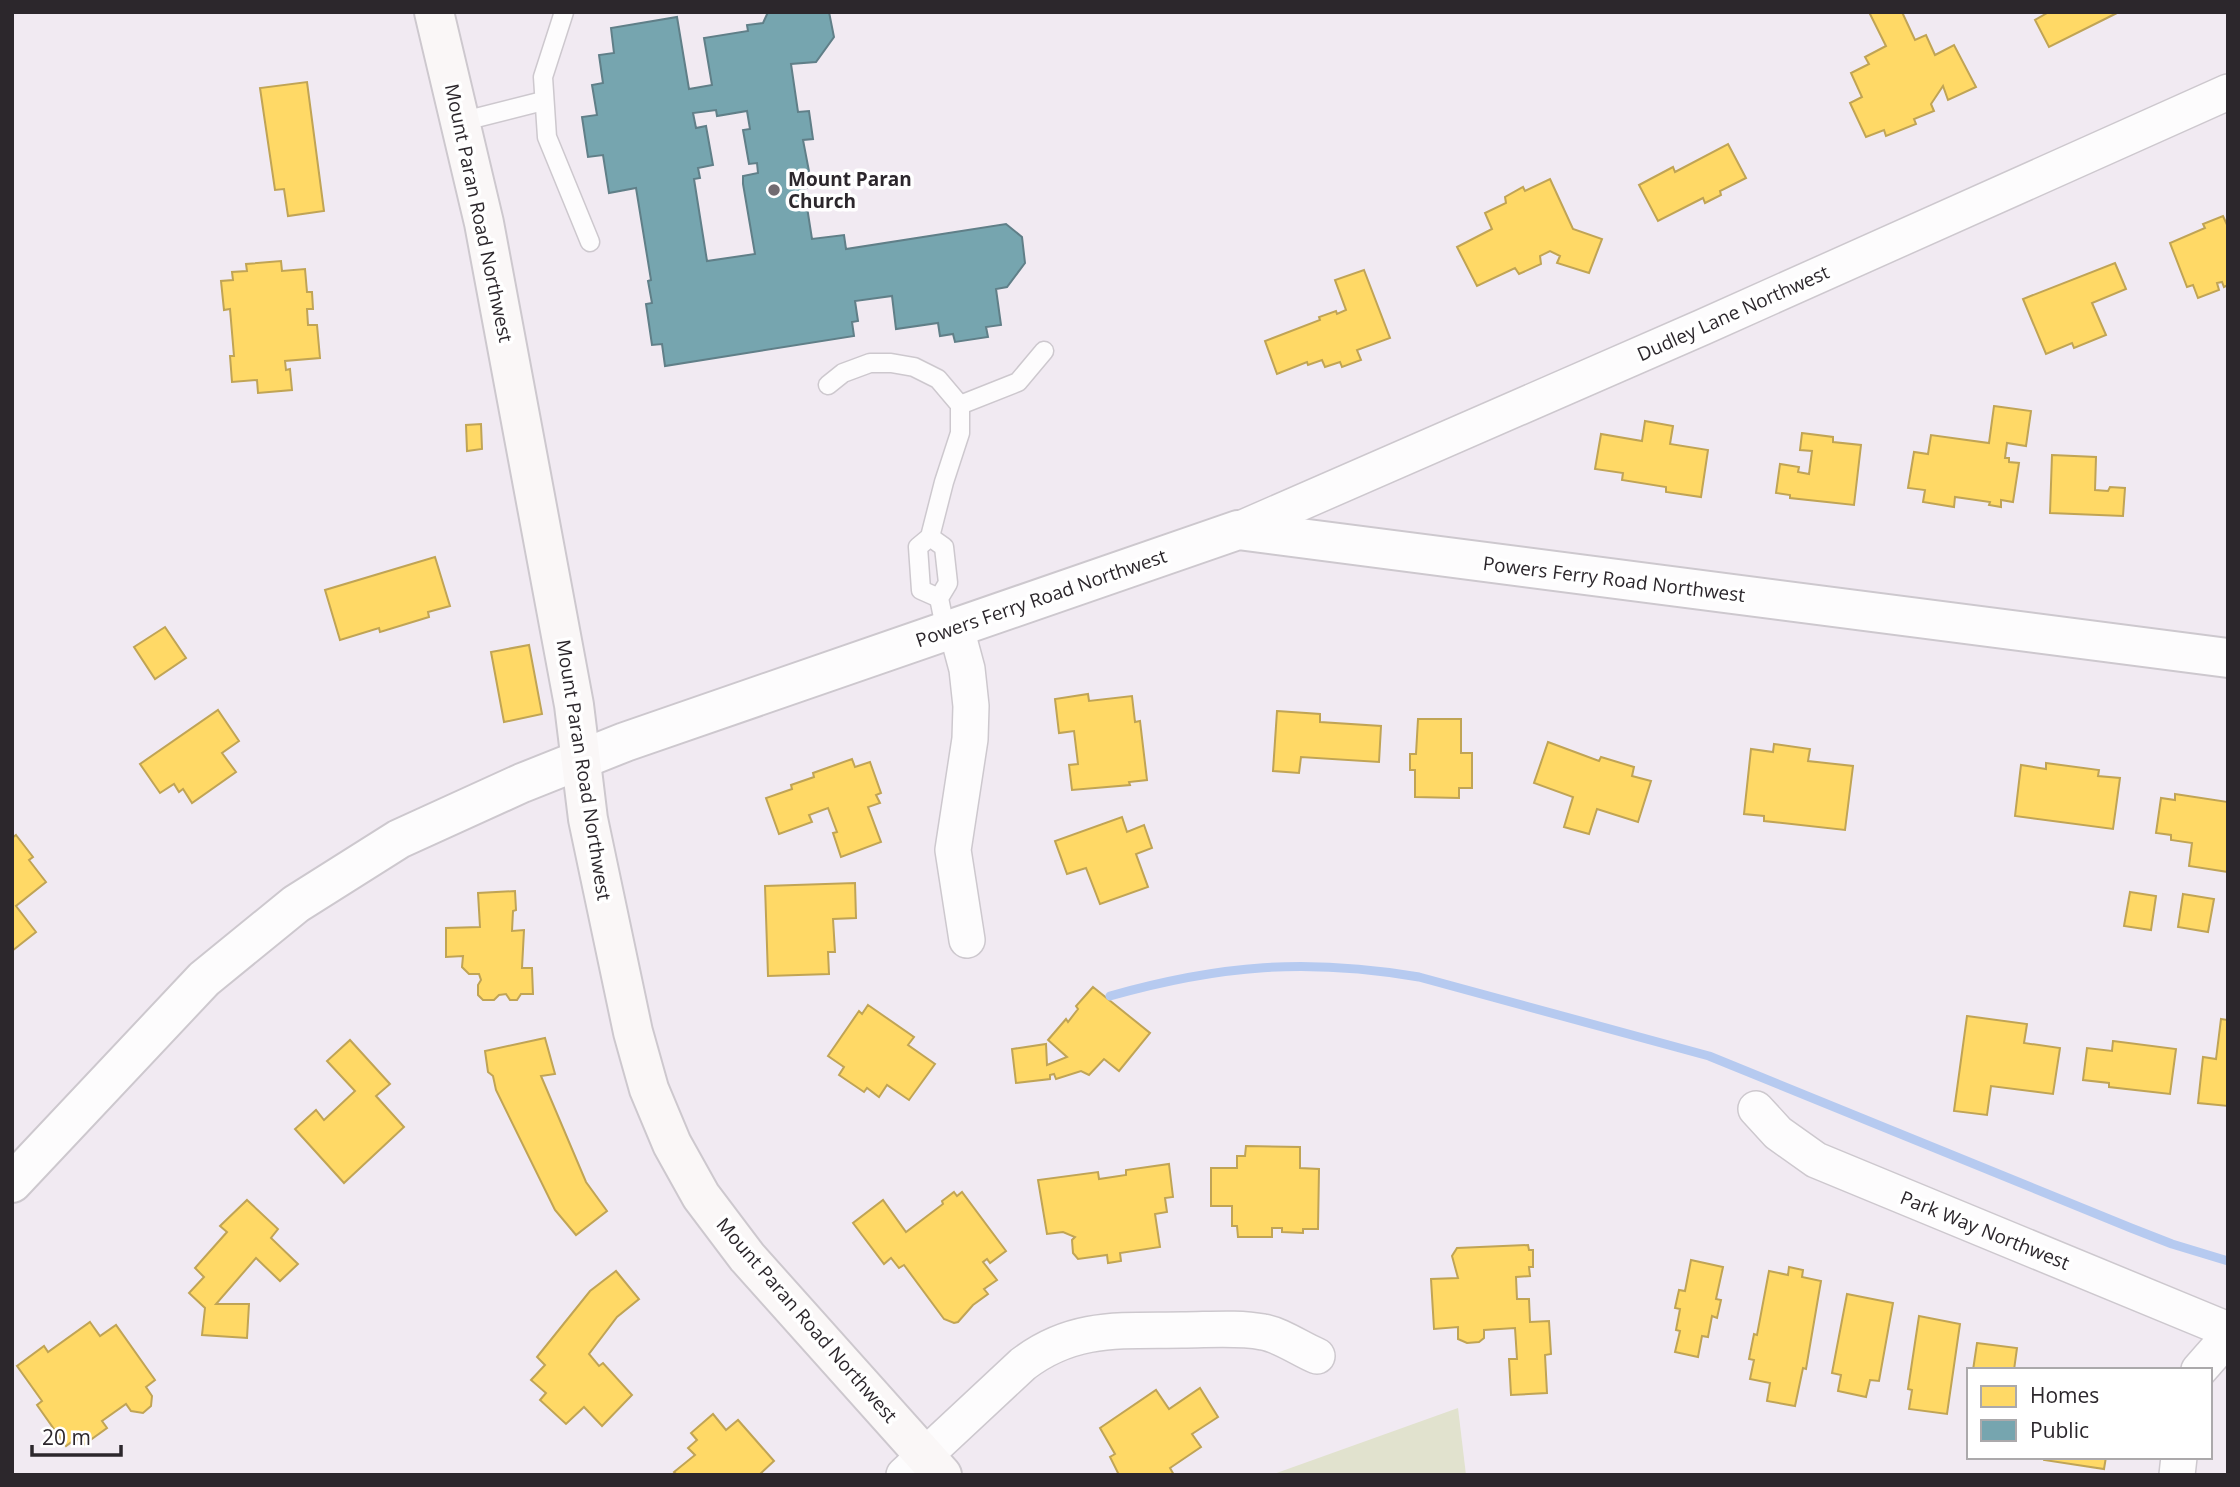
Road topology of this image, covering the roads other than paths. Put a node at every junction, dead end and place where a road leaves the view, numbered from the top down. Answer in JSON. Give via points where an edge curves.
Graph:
{"nodes":[{"id":1,"x":434,"y":12,"type":"edge"},
{"id":2,"x":564,"y":12,"type":"edge"},
{"id":3,"x":2228,"y":92,"type":"edge"},
{"id":4,"x":543,"y":101,"type":"junction"},
{"id":5,"x":460,"y":122,"type":"junction"},
{"id":6,"x":590,"y":242,"type":"dead end"},
{"id":7,"x":1044,"y":351,"type":"dead end"},
{"id":8,"x":828,"y":385,"type":"dead end"},
{"id":9,"x":960,"y":405,"type":"junction"},
{"id":10,"x":1238,"y":530,"type":"junction"},
{"id":11,"x":930,"y":537,"type":"junction"},
{"id":12,"x":947,"y":619,"type":"junction"},
{"id":13,"x":2228,"y":658,"type":"edge"},
{"id":14,"x":581,"y":759,"type":"junction"},
{"id":15,"x":967,"y":940,"type":"dead end"},
{"id":16,"x":1756,"y":1109,"type":"dead end"},
{"id":17,"x":12,"y":1182,"type":"edge"},
{"id":18,"x":2228,"y":1330,"type":"edge"},
{"id":19,"x":2228,"y":1338,"type":"edge"},
{"id":20,"x":1317,"y":1356,"type":"dead end"},
{"id":21,"x":2201,"y":1368,"type":"edge"},
{"id":22,"x":924,"y":1468,"type":"edge"}],
"edges":[{"from":1,"to":5,"type":"main road","name":"Mount Paran Road Northwest"},
{"from":2,"to":4,"type":"lane","via":[[543,77]]},
{"from":3,"to":10,"type":"street","name":"Dudley Lane Northwest"},
{"from":4,"to":5,"type":"lane"},
{"from":4,"to":6,"type":"lane","via":[[547,137]]},
{"from":5,"to":14,"type":"main road","name":"Mount Paran Road Northwest","via":[[527,446]]},
{"from":7,"to":9,"type":"lane","via":[[1018,382]]},
{"from":8,"to":9,"type":"lane","via":[[870,363],[891,363],[939,379]]},
{"from":9,"to":11,"type":"lane","via":[[960,433]]},
{"from":10,"to":12,"type":"street","name":"Powers Ferry Road Northwest"},
{"from":10,"to":13,"type":"street","name":"Powers Ferry Road Northwest"},
{"from":11,"to":12,"type":"lane","via":[[944,547],[949,573]]},
{"from":11,"to":12,"type":"lane","via":[[918,547],[921,590]]},
{"from":12,"to":14,"type":"street","name":"Powers Ferry Road Northwest"},
{"from":12,"to":15,"type":"street","via":[[967,670],[971,706],[953,850]]},
{"from":14,"to":17,"type":"street","name":"Powers Ferry Road Northwest","via":[[399,839],[296,904],[204,979]]},
{"from":14,"to":22,"type":"main road","name":"Mount Paran Road Northwest","via":[[588,818],[633,1032],[649,1089],[672,1144],[701,1196],[747,1257]]},
{"from":16,"to":18,"type":"street","name":"Park Way Northwest","via":[[1778,1133],[1816,1160]]},
{"from":19,"to":21,"type":"street"},
{"from":20,"to":22,"type":"street","via":[[1265,1332],[1128,1329],[1083,1335],[1034,1356]]}]}
